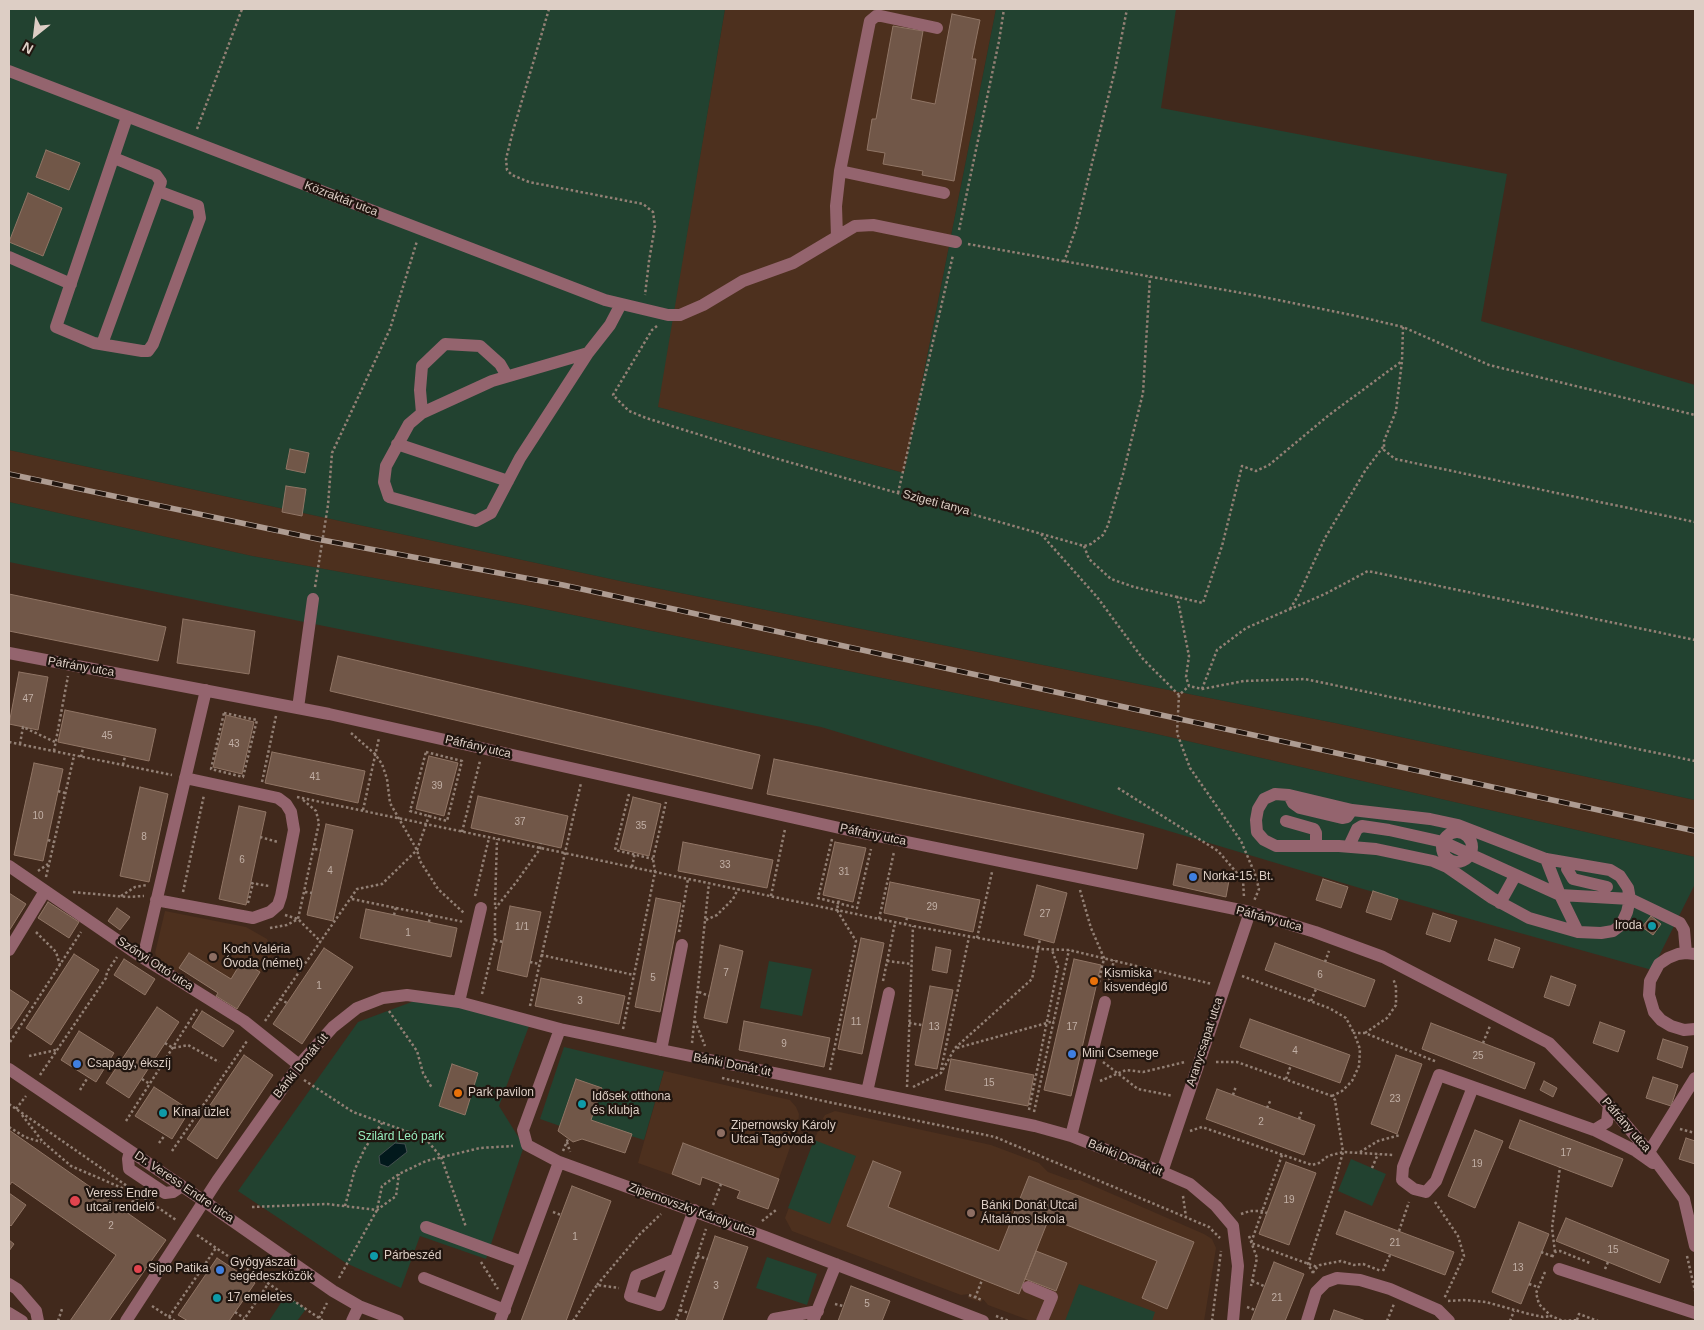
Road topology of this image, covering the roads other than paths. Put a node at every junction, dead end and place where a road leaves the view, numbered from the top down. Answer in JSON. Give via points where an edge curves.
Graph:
{"nodes":[{"id":1,"x":937,"y":28,"type":"dead end"},
{"id":2,"x":9,"y":71,"type":"edge"},
{"id":3,"x":128,"y":118,"type":"junction"},
{"id":4,"x":114,"y":158,"type":"junction"},
{"id":5,"x":840,"y":171,"type":"junction"},
{"id":6,"x":158,"y":190,"type":"junction"},
{"id":7,"x":944,"y":193,"type":"dead end"},
{"id":8,"x":837,"y":237,"type":"junction"},
{"id":9,"x":956,"y":242,"type":"road end"},
{"id":10,"x":9,"y":258,"type":"edge"},
{"id":11,"x":71,"y":284,"type":"junction"},
{"id":12,"x":621,"y":304,"type":"junction"},
{"id":13,"x":102,"y":344,"type":"junction"},
{"id":14,"x":588,"y":353,"type":"junction"},
{"id":15,"x":507,"y":376,"type":"junction"},
{"id":16,"x":422,"y":413,"type":"junction"},
{"id":17,"x":396,"y":444,"type":"junction"},
{"id":18,"x":508,"y":481,"type":"junction"},
{"id":19,"x":314,"y":600,"type":"road end"},
{"id":20,"x":9,"y":653,"type":"edge"},
{"id":21,"x":206,"y":690,"type":"junction"},
{"id":22,"x":298,"y":708,"type":"junction"},
{"id":23,"x":182,"y":777,"type":"junction"},
{"id":24,"x":1286,"y":821,"type":"dead end"},
{"id":25,"x":1475,"y":837,"type":"junction"},
{"id":26,"x":1445,"y":838,"type":"junction"},
{"id":27,"x":1316,"y":846,"type":"junction"},
{"id":28,"x":1349,"y":846,"type":"junction"},
{"id":29,"x":1470,"y":854,"type":"junction"},
{"id":30,"x":1546,"y":859,"type":"junction"},
{"id":31,"x":1433,"y":860,"type":"junction"},
{"id":32,"x":9,"y":866,"type":"edge"},
{"id":33,"x":1571,"y":866,"type":"junction"},
{"id":34,"x":1458,"y":867,"type":"junction"},
{"id":35,"x":1515,"y":876,"type":"junction"},
{"id":36,"x":1555,"y":882,"type":"junction"},
{"id":37,"x":45,"y":887,"type":"junction"},
{"id":38,"x":1607,"y":887,"type":"dead end"},
{"id":39,"x":1560,"y":895,"type":"junction"},
{"id":40,"x":154,"y":898,"type":"junction"},
{"id":41,"x":1630,"y":899,"type":"junction"},
{"id":42,"x":1500,"y":903,"type":"junction"},
{"id":43,"x":478,"y":904,"type":"road end"},
{"id":44,"x":1246,"y":912,"type":"junction"},
{"id":45,"x":1578,"y":932,"type":"junction"},
{"id":46,"x":680,"y":942,"type":"road end"},
{"id":47,"x":9,"y":950,"type":"edge"},
{"id":48,"x":1691,"y":954,"type":"edge"},
{"id":49,"x":143,"y":958,"type":"junction"},
{"id":50,"x":885,"y":990,"type":"road end"},
{"id":51,"x":459,"y":1002,"type":"junction"},
{"id":52,"x":1104,"y":1002,"type":"road end"},
{"id":53,"x":560,"y":1029,"type":"junction"},
{"id":54,"x":1695,"y":1029,"type":"edge"},
{"id":55,"x":661,"y":1050,"type":"junction"},
{"id":56,"x":9,"y":1069,"type":"edge"},
{"id":57,"x":296,"y":1069,"type":"junction"},
{"id":58,"x":1695,"y":1078,"type":"edge"},
{"id":59,"x":1473,"y":1087,"type":"junction"},
{"id":60,"x":867,"y":1092,"type":"junction"},
{"id":61,"x":1609,"y":1105,"type":"junction"},
{"id":62,"x":1594,"y":1130,"type":"junction"},
{"id":63,"x":1070,"y":1136,"type":"junction"},
{"id":64,"x":1649,"y":1152,"type":"junction"},
{"id":65,"x":559,"y":1162,"type":"junction"},
{"id":66,"x":1663,"y":1171,"type":"junction"},
{"id":67,"x":1162,"y":1172,"type":"junction"},
{"id":68,"x":204,"y":1201,"type":"junction"},
{"id":69,"x":1690,"y":1201,"type":"edge"},
{"id":70,"x":692,"y":1213,"type":"junction"},
{"id":71,"x":426,"y":1227,"type":"dead end"},
{"id":72,"x":1691,"y":1250,"type":"edge"},
{"id":73,"x":676,"y":1259,"type":"junction"},
{"id":74,"x":522,"y":1262,"type":"junction"},
{"id":75,"x":836,"y":1264,"type":"junction"},
{"id":76,"x":1559,"y":1269,"type":"dead end"},
{"id":77,"x":424,"y":1278,"type":"dead end"},
{"id":78,"x":9,"y":1284,"type":"edge"},
{"id":79,"x":1028,"y":1287,"type":"dead end"},
{"id":80,"x":359,"y":1306,"type":"junction"},
{"id":81,"x":9,"y":1313,"type":"edge"},
{"id":82,"x":1695,"y":1313,"type":"edge"},
{"id":83,"x":503,"y":1316,"type":"edge"},
{"id":84,"x":815,"y":1316,"type":"edge"},
{"id":85,"x":965,"y":1318,"type":"edge"},
{"id":86,"x":987,"y":1318,"type":"edge"},
{"id":87,"x":22,"y":1321,"type":"edge"},
{"id":88,"x":38,"y":1321,"type":"edge"},
{"id":89,"x":126,"y":1321,"type":"edge"},
{"id":90,"x":352,"y":1321,"type":"edge"},
{"id":91,"x":398,"y":1321,"type":"edge"},
{"id":92,"x":773,"y":1321,"type":"edge"},
{"id":93,"x":1042,"y":1321,"type":"edge"},
{"id":94,"x":1233,"y":1321,"type":"edge"},
{"id":95,"x":1307,"y":1321,"type":"edge"},
{"id":96,"x":1449,"y":1321,"type":"edge"}],
"edges":[{"from":1,"to":5,"type":"street","via":[[881,16],[870,21]]},
{"from":2,"to":3,"type":"street","name":"Közraktár utca"},
{"from":3,"to":4,"type":"street"},
{"from":3,"to":12,"type":"street","name":"Közraktár utca"},
{"from":4,"to":6,"type":"street","via":[[156,175],[161,182]]},
{"from":4,"to":11,"type":"street"},
{"from":5,"to":7,"type":"street"},
{"from":5,"to":8,"type":"street"},
{"from":6,"to":13,"type":"street"},
{"from":6,"to":13,"type":"street","via":[[198,206],[200,218],[153,344],[142,351]]},
{"from":8,"to":9,"type":"street","via":[[855,226],[874,225]]},
{"from":8,"to":12,"type":"street","name":"Közraktár utca","via":[[793,263],[743,281],[703,305],[672,315]]},
{"from":10,"to":11,"type":"street"},
{"from":11,"to":13,"type":"street","via":[[56,327]]},
{"from":12,"to":14,"type":"street","via":[[610,325]]},
{"from":14,"to":15,"type":"street"},
{"from":14,"to":18,"type":"street"},
{"from":15,"to":16,"type":"street"},
{"from":15,"to":16,"type":"street","via":[[500,364],[480,346],[445,344],[422,366]]},
{"from":16,"to":17,"type":"street","via":[[409,424]]},
{"from":17,"to":18,"type":"street"},
{"from":17,"to":18,"type":"street","via":[[386,466],[384,482],[389,497],[476,521],[491,513]]},
{"from":19,"to":22,"type":"street"},
{"from":20,"to":21,"type":"street","name":"Páfrány utca"},
{"from":21,"to":22,"type":"street","name":"Páfrány utca"},
{"from":21,"to":23,"type":"street"},
{"from":22,"to":44,"type":"street","name":"Páfrány utca","via":[[854,831]]},
{"from":23,"to":40,"type":"street"},
{"from":23,"to":40,"type":"street","via":[[278,798],[286,804],[294,830],[281,896],[278,905],[270,912],[253,918]]},
{"from":24,"to":27,"type":"street","via":[[1314,830]]},
{"from":25,"to":26,"type":"street"},
{"from":25,"to":29,"type":"street"},
{"from":25,"to":30,"type":"street"},
{"from":26,"to":27,"type":"street","via":[[1430,819],[1352,810],[1342,818],[1300,808],[1290,795],[1275,794],[1264,799],[1256,820],[1257,832],[1264,840],[1276,846]]},
{"from":26,"to":28,"type":"street","via":[[1362,826],[1357,828]]},
{"from":26,"to":29,"type":"street"},
{"from":26,"to":31,"type":"street"},
{"from":26,"to":34,"type":"street","via":[[1451,860]]},
{"from":27,"to":28,"type":"street"},
{"from":28,"to":31,"type":"street"},
{"from":29,"to":34,"type":"street"},
{"from":29,"to":35,"type":"street"},
{"from":30,"to":33,"type":"street"},
{"from":30,"to":36,"type":"street"},
{"from":31,"to":34,"type":"street"},
{"from":32,"to":37,"type":"street","name":"Szőnyi Ottó utca"},
{"from":33,"to":36,"type":"street"},
{"from":33,"to":38,"type":"street","via":[[1574,879]]},
{"from":33,"to":41,"type":"street","via":[[1610,870],[1620,876],[1628,888]]},
{"from":34,"to":42,"type":"street"},
{"from":35,"to":39,"type":"street"},
{"from":35,"to":42,"type":"street"},
{"from":36,"to":39,"type":"street"},
{"from":37,"to":47,"type":"street"},
{"from":37,"to":49,"type":"street","name":"Szőnyi Ottó utca"},
{"from":39,"to":41,"type":"street"},
{"from":39,"to":45,"type":"street"},
{"from":40,"to":49,"type":"street"},
{"from":41,"to":45,"type":"street","via":[[1621,925],[1601,934]]},
{"from":41,"to":48,"type":"street","via":[[1680,923]]},
{"from":42,"to":45,"type":"street","via":[[1528,918]]},
{"from":43,"to":51,"type":"street"},
{"from":44,"to":61,"type":"street","name":"Páfrány utca","via":[[1315,932],[1383,957],[1495,1014],[1549,1043]]},
{"from":44,"to":67,"type":"street","name":"Aranycsapat utca"},
{"from":46,"to":55,"type":"street"},
{"from":48,"to":54,"type":"street","via":[[1668,958],[1660,964],[1650,980],[1648,995],[1654,1012],[1661,1020],[1684,1030]]},
{"from":49,"to":57,"type":"street","name":"Szőnyi Ottó utca","via":[[244,1022]]},
{"from":50,"to":60,"type":"street"},
{"from":51,"to":53,"type":"street","name":"Bánki Donát út"},
{"from":51,"to":57,"type":"street","name":"Bánki Donát út","via":[[407,995],[383,998],[357,1008],[333,1027]]},
{"from":52,"to":63,"type":"street"},
{"from":53,"to":55,"type":"street","name":"Bánki Donát út"},
{"from":53,"to":65,"type":"street","name":"Zipernovszky Károly utca","via":[[523,1130],[527,1145]]},
{"from":55,"to":60,"type":"street","name":"Bánki Donát út"},
{"from":56,"to":68,"type":"street","name":"Dr. Veress Endre utca"},
{"from":57,"to":68,"type":"street","name":"Bánki Donát út"},
{"from":58,"to":64,"type":"street"},
{"from":59,"to":59,"type":"street","name":"Páfrány utca","via":[[1439,1075],[1402,1180],[1420,1190],[1436,1181]]},
{"from":59,"to":62,"type":"street","name":"Páfrány utca"},
{"from":60,"to":63,"type":"street","name":"Bánki Donát út"},
{"from":61,"to":62,"type":"street","via":[[1607,1122]]},
{"from":61,"to":64,"type":"street","name":"Páfrány utca"},
{"from":62,"to":66,"type":"street","name":"Páfrány utca","via":[[1636,1151]]},
{"from":63,"to":67,"type":"street","name":"Bánki Donát út"},
{"from":64,"to":66,"type":"street","name":"Páfrány utca"},
{"from":65,"to":70,"type":"street","name":"Zipernovszky Károly utca"},
{"from":65,"to":74,"type":"street"},
{"from":66,"to":69,"type":"street","name":"Páfrány utca"},
{"from":67,"to":94,"type":"street","name":"Bánki Donát út","via":[[1190,1184],[1233,1226],[1238,1266]]},
{"from":68,"to":80,"type":"street","name":"Dr. Veress Endre utca"},
{"from":68,"to":89,"type":"street","name":"Bánki Donát út"},
{"from":69,"to":72,"type":"street","name":"Páfrány utca"},
{"from":70,"to":73,"type":"street"},
{"from":70,"to":75,"type":"street","name":"Zipernovszky Károly utca"},
{"from":71,"to":74,"type":"street"},
{"from":73,"to":73,"type":"street","via":[[659,1305],[630,1296],[636,1276]]},
{"from":74,"to":83,"type":"street"},
{"from":75,"to":84,"type":"street"},
{"from":75,"to":85,"type":"street","name":"Zipernovszky Károly utca"},
{"from":76,"to":82,"type":"street"},
{"from":77,"to":83,"type":"street"},
{"from":78,"to":88,"type":"street","via":[[36,1311]]},
{"from":79,"to":93,"type":"street","via":[[1052,1297]]},
{"from":80,"to":90,"type":"street"},
{"from":80,"to":91,"type":"street","name":"Dr. Veress Endre utca"},
{"from":81,"to":87,"type":"street"},
{"from":84,"to":92,"type":"street"},
{"from":85,"to":86,"type":"street","name":"Zipernovszky Károly utca"},
{"from":95,"to":96,"type":"street","via":[[1316,1292],[1326,1282],[1337,1278],[1360,1280],[1404,1295],[1438,1310]]}]}
